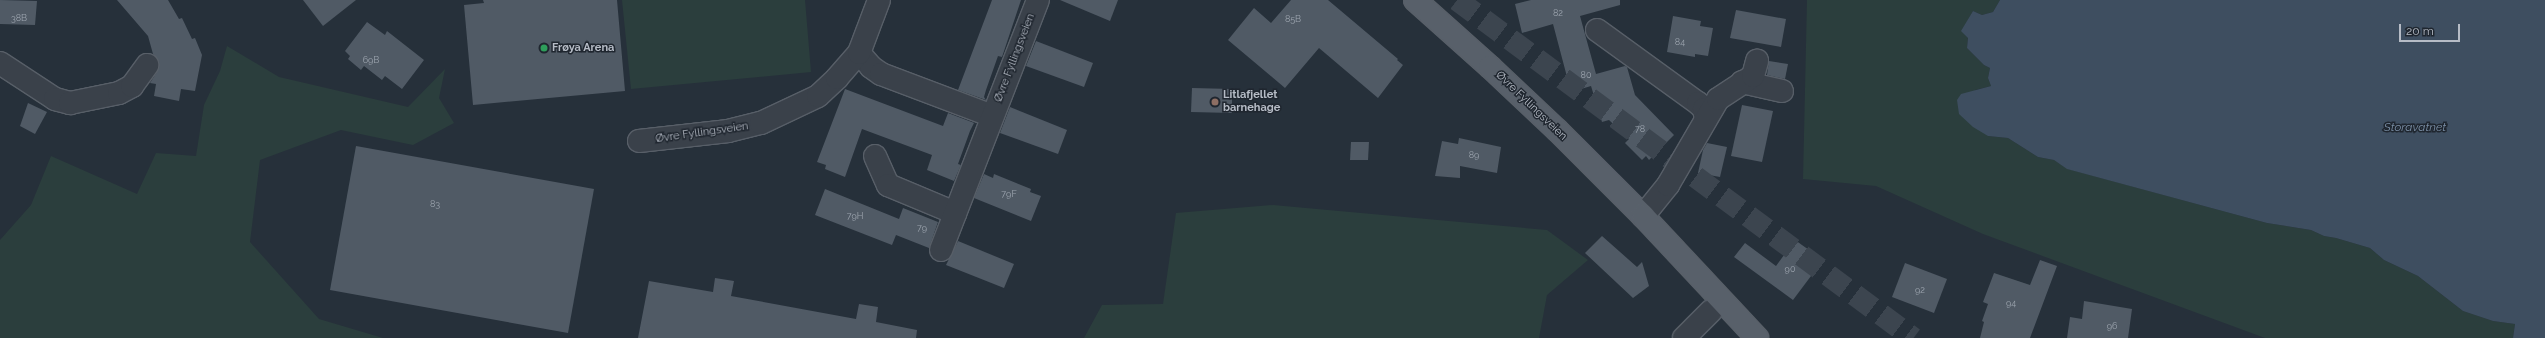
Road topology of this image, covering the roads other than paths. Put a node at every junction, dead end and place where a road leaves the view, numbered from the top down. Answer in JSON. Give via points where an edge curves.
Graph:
{"nodes":[{"id":1,"x":879,"y":0,"type":"edge"},
{"id":2,"x":1038,"y":0,"type":"edge"},
{"id":3,"x":1415,"y":0,"type":"edge"},
{"id":4,"x":1597,"y":30,"type":"dead end"},
{"id":5,"x":859,"y":53,"type":"junction"},
{"id":6,"x":1757,"y":61,"type":"dead end"},
{"id":7,"x":0,"y":63,"type":"edge"},
{"id":8,"x":147,"y":65,"type":"dead end"},
{"id":9,"x":1742,"y":82,"type":"junction"},
{"id":10,"x":1782,"y":91,"type":"dead end"},
{"id":11,"x":992,"y":116,"type":"junction"},
{"id":12,"x":1706,"y":119,"type":"junction"},
{"id":13,"x":639,"y":141,"type":"dead end"},
{"id":14,"x":875,"y":156,"type":"dead end"},
{"id":15,"x":955,"y":214,"type":"junction"},
{"id":16,"x":1643,"y":216,"type":"junction"},
{"id":17,"x":941,"y":250,"type":"dead end"},
{"id":18,"x":1711,"y":311,"type":"dead end"},
{"id":19,"x":1684,"y":338,"type":"edge"},
{"id":20,"x":1757,"y":338,"type":"edge"}],
"edges":[{"from":1,"to":5,"type":"street","name":"Øvre Fyllingsveien"},
{"from":2,"to":11,"type":"street","name":"Øvre Fyllingsveien"},
{"from":3,"to":16,"type":"main road","name":"Øvre Fyllingsveien","via":[[1490,67]]},
{"from":4,"to":12,"type":"street","via":[[1698,103],[1704,109]]},
{"from":5,"to":11,"type":"street","name":"Øvre Fyllingsveien","via":[[881,74]]},
{"from":5,"to":13,"type":"street","name":"Øvre Fyllingsveien","via":[[818,96],[761,123],[728,131]]},
{"from":6,"to":9,"type":"street","via":[[1753,76]]},
{"from":7,"to":8,"type":"street","via":[[55,99],[70,103],[119,93],[132,86]]},
{"from":9,"to":10,"type":"street"},
{"from":9,"to":12,"type":"street","via":[[1718,99]]},
{"from":11,"to":15,"type":"street","name":"Øvre Fyllingsveien"},
{"from":12,"to":16,"type":"street","via":[[1668,185]]},
{"from":14,"to":15,"type":"street","via":[[888,185]]},
{"from":15,"to":17,"type":"street","name":"Øvre Fyllingsveien"},
{"from":16,"to":20,"type":"main road","name":"Øvre Fyllingsveien"},
{"from":18,"to":19,"type":"street"}]}
